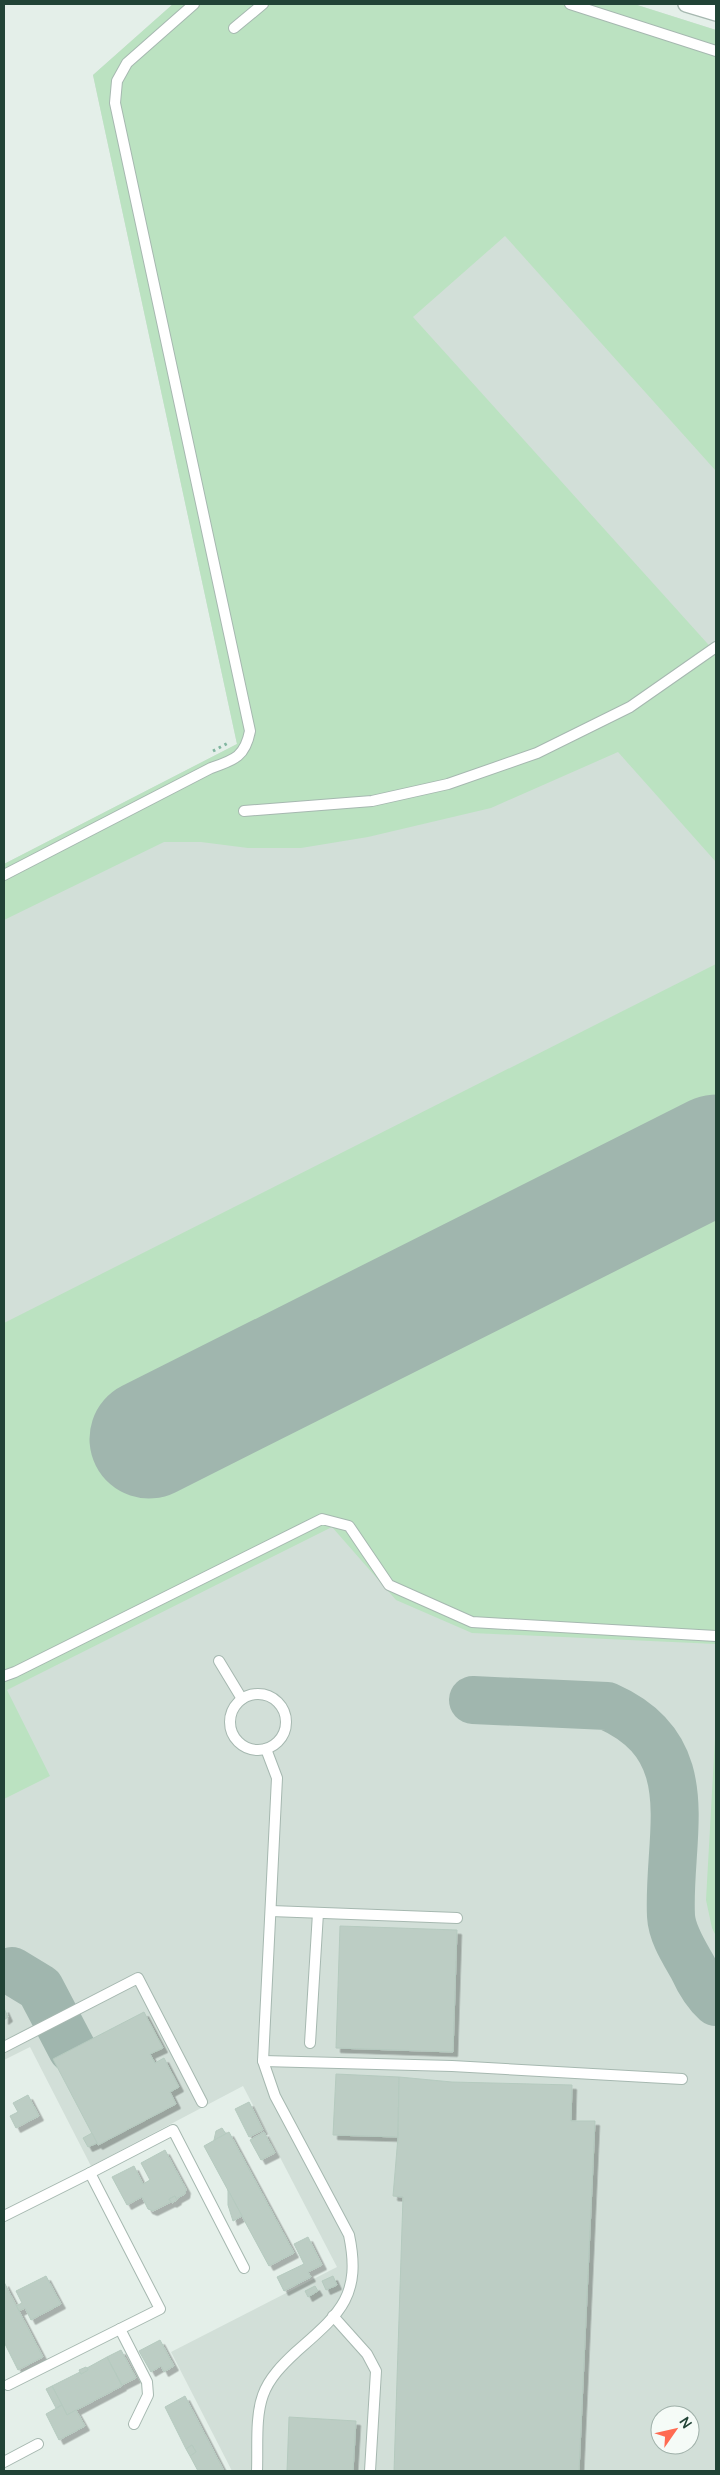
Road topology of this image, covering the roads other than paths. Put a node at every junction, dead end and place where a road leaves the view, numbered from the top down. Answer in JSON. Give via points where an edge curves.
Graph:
{"nodes":[{"id":1,"x":194,"y":4,"type":"edge"},
{"id":2,"x":263,"y":4,"type":"edge"},
{"id":3,"x":570,"y":4,"type":"edge"},
{"id":4,"x":686,"y":4,"type":"edge"},
{"id":5,"x":716,"y":13,"type":"edge"},
{"id":6,"x":234,"y":28,"type":"dead end"},
{"id":7,"x":716,"y":51,"type":"edge"},
{"id":8,"x":716,"y":647,"type":"edge"},
{"id":9,"x":244,"y":811,"type":"dead end"},
{"id":10,"x":4,"y":875,"type":"edge"},
{"id":11,"x":716,"y":1636,"type":"edge"},
{"id":12,"x":219,"y":1661,"type":"dead end"},
{"id":13,"x":4,"y":1676,"type":"edge"},
{"id":14,"x":242,"y":1698,"type":"junction"},
{"id":15,"x":266,"y":1749,"type":"junction"},
{"id":16,"x":271,"y":1910,"type":"junction"},
{"id":17,"x":318,"y":1913,"type":"junction"},
{"id":18,"x":458,"y":1918,"type":"dead end"},
{"id":19,"x":310,"y":2043,"type":"dead end"},
{"id":20,"x":4,"y":2047,"type":"edge"},
{"id":21,"x":263,"y":2061,"type":"junction"},
{"id":22,"x":682,"y":2079,"type":"dead end"},
{"id":23,"x":202,"y":2102,"type":"dead end"},
{"id":24,"x":90,"y":2173,"type":"junction"},
{"id":25,"x":4,"y":2216,"type":"edge"},
{"id":26,"x":244,"y":2268,"type":"dead end"},
{"id":27,"x":333,"y":2316,"type":"junction"},
{"id":28,"x":120,"y":2329,"type":"junction"},
{"id":29,"x":8,"y":2385,"type":"dead end"},
{"id":30,"x":134,"y":2424,"type":"dead end"},
{"id":31,"x":38,"y":2444,"type":"dead end"},
{"id":32,"x":4,"y":2462,"type":"edge"},
{"id":33,"x":257,"y":2471,"type":"edge"},
{"id":34,"x":370,"y":2471,"type":"edge"}],
"edges":[{"from":1,"to":10,"type":"lane","via":[[127,63],[117,81],[115,103],[250,730],[248,742],[235,760],[211,768]]},
{"from":2,"to":6,"type":"lane"},
{"from":3,"to":7,"type":"lane"},
{"from":4,"to":5,"type":"street"},
{"from":8,"to":9,"type":"lane","via":[[630,707],[537,753],[448,784],[372,801]]},
{"from":11,"to":13,"type":"lane","via":[[472,1622],[389,1585],[349,1526],[322,1519]]},
{"from":12,"to":14,"type":"lane"},
{"from":14,"to":15,"type":"lane","via":[[231,1714],[232,1732],[243,1746],[252,1750]]},
{"from":14,"to":15,"type":"lane","via":[[260,1693],[270,1696],[284,1708],[287,1717],[284,1735],[278,1743]]},
{"from":15,"to":16,"type":"lane","via":[[277,1778]]},
{"from":16,"to":17,"type":"lane"},
{"from":16,"to":21,"type":"lane"},
{"from":17,"to":18,"type":"lane"},
{"from":17,"to":19,"type":"lane"},
{"from":20,"to":23,"type":"lane","via":[[138,1978]]},
{"from":21,"to":22,"type":"lane","via":[[452,2066]]},
{"from":21,"to":27,"type":"lane","via":[[275,2096],[349,2236],[354,2257],[352,2284]]},
{"from":24,"to":25,"type":"lane"},
{"from":24,"to":26,"type":"lane","via":[[173,2130]]},
{"from":24,"to":28,"type":"lane","via":[[160,2309]]},
{"from":27,"to":33,"type":"lane","via":[[283,2364],[263,2395]]},
{"from":27,"to":34,"type":"lane","via":[[367,2354],[376,2371]]},
{"from":28,"to":29,"type":"lane"},
{"from":28,"to":30,"type":"lane","via":[[147,2382],[148,2395]]},
{"from":31,"to":32,"type":"lane"}]}
